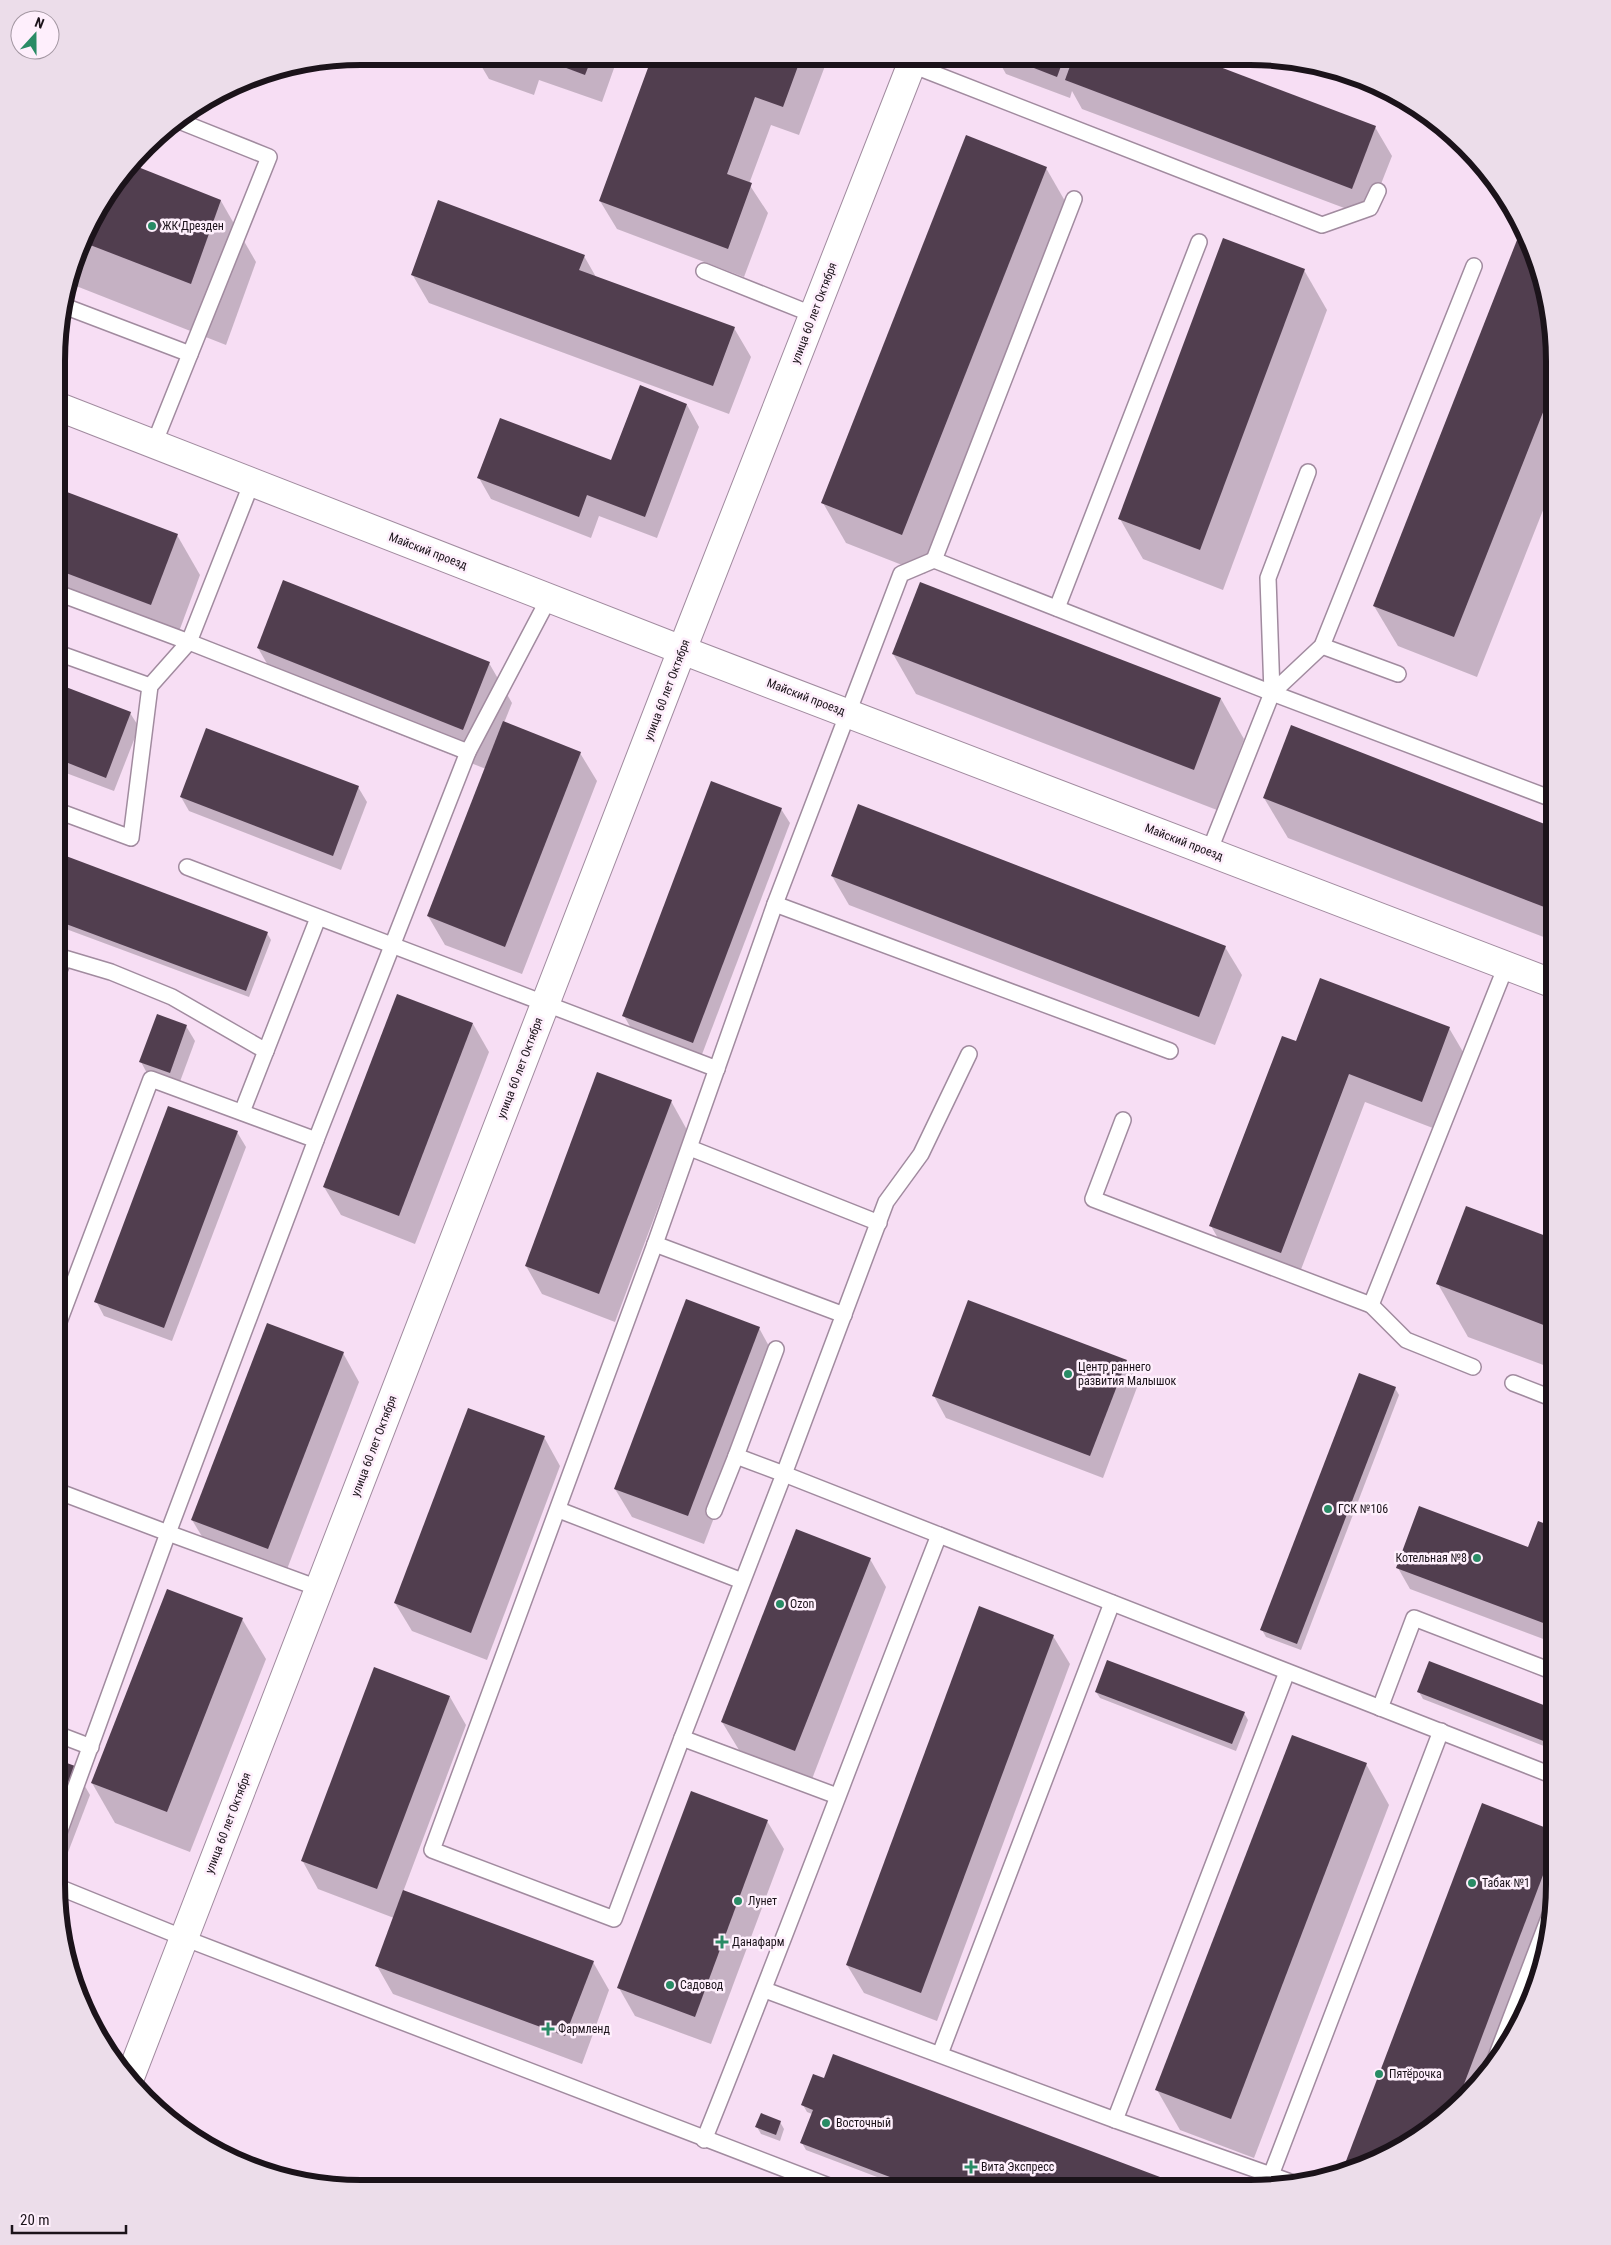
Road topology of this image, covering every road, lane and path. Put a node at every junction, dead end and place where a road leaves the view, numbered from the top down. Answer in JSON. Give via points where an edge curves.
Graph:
{"nodes":[{"id":1,"x":911,"y":65,"type":"edge"},
{"id":2,"x":923,"y":65,"type":"edge"},
{"id":3,"x":185,"y":123,"type":"edge"},
{"id":4,"x":1378,"y":191,"type":"dead end"},
{"id":5,"x":1074,"y":199,"type":"dead end"},
{"id":6,"x":1198,"y":242,"type":"dead end"},
{"id":7,"x":1474,"y":266,"type":"dead end"},
{"id":8,"x":704,"y":271,"type":"dead end"},
{"id":9,"x":70,"y":308,"type":"edge"},
{"id":10,"x":814,"y":315,"type":"junction"},
{"id":11,"x":190,"y":354,"type":"junction"},
{"id":12,"x":65,"y":409,"type":"edge"},
{"id":13,"x":154,"y":444,"type":"junction"},
{"id":14,"x":1308,"y":472,"type":"dead end"},
{"id":15,"x":252,"y":482,"type":"junction"},
{"id":16,"x":934,"y":560,"type":"junction"},
{"id":17,"x":65,"y":596,"type":"edge"},
{"id":18,"x":549,"y":598,"type":"junction"},
{"id":19,"x":1057,"y":608,"type":"junction"},
{"id":20,"x":189,"y":642,"type":"junction"},
{"id":21,"x":1322,"y":646,"type":"junction"},
{"id":22,"x":682,"y":650,"type":"junction"},
{"id":23,"x":65,"y":655,"type":"edge"},
{"id":24,"x":1398,"y":674,"type":"dead end"},
{"id":25,"x":150,"y":686,"type":"junction"},
{"id":26,"x":1272,"y":693,"type":"junction"},
{"id":27,"x":848,"y":713,"type":"junction"},
{"id":28,"x":468,"y":752,"type":"junction"},
{"id":29,"x":1546,"y":797,"type":"edge"},
{"id":30,"x":65,"y":814,"type":"edge"},
{"id":31,"x":1209,"y":852,"type":"junction"},
{"id":32,"x":187,"y":867,"type":"dead end"},
{"id":33,"x":775,"y":904,"type":"junction"},
{"id":34,"x":318,"y":918,"type":"junction"},
{"id":35,"x":393,"y":945,"type":"junction"},
{"id":36,"x":65,"y":958,"type":"edge"},
{"id":37,"x":1506,"y":966,"type":"junction"},
{"id":38,"x":1546,"y":981,"type":"edge"},
{"id":39,"x":545,"y":1005,"type":"junction"},
{"id":40,"x":1170,"y":1050,"type":"dead end"},
{"id":41,"x":266,"y":1051,"type":"junction"},
{"id":42,"x":969,"y":1054,"type":"dead end"},
{"id":43,"x":717,"y":1069,"type":"junction"},
{"id":44,"x":242,"y":1112,"type":"junction"},
{"id":45,"x":1123,"y":1120,"type":"dead end"},
{"id":46,"x":316,"y":1140,"type":"junction"},
{"id":47,"x":690,"y":1148,"type":"junction"},
{"id":48,"x":879,"y":1223,"type":"junction"},
{"id":49,"x":656,"y":1244,"type":"junction"},
{"id":50,"x":1371,"y":1305,"type":"junction"},
{"id":51,"x":65,"y":1306,"type":"edge"},
{"id":52,"x":844,"y":1316,"type":"junction"},
{"id":53,"x":776,"y":1349,"type":"dead end"},
{"id":54,"x":1473,"y":1367,"type":"dead end"},
{"id":55,"x":1513,"y":1383,"type":"dead end"},
{"id":56,"x":1546,"y":1396,"type":"edge"},
{"id":57,"x":736,"y":1456,"type":"junction"},
{"id":58,"x":784,"y":1474,"type":"junction"},
{"id":59,"x":65,"y":1494,"type":"edge"},
{"id":60,"x":559,"y":1510,"type":"junction"},
{"id":61,"x":714,"y":1511,"type":"dead end"},
{"id":62,"x":168,"y":1534,"type":"junction"},
{"id":63,"x":939,"y":1535,"type":"junction"},
{"id":64,"x":742,"y":1581,"type":"junction"},
{"id":65,"x":318,"y":1588,"type":"junction"},
{"id":66,"x":1112,"y":1603,"type":"junction"},
{"id":67,"x":1546,"y":1669,"type":"edge"},
{"id":68,"x":1287,"y":1672,"type":"junction"},
{"id":69,"x":1380,"y":1708,"type":"junction"},
{"id":70,"x":1441,"y":1731,"type":"junction"},
{"id":71,"x":65,"y":1737,"type":"edge"},
{"id":72,"x":682,"y":1738,"type":"junction"},
{"id":73,"x":91,"y":1747,"type":"junction"},
{"id":74,"x":1546,"y":1773,"type":"edge"},
{"id":75,"x":837,"y":1796,"type":"junction"},
{"id":76,"x":65,"y":1817,"type":"edge"},
{"id":77,"x":65,"y":1890,"type":"edge"},
{"id":78,"x":184,"y":1938,"type":"junction"},
{"id":79,"x":1539,"y":1946,"type":"edge"},
{"id":80,"x":764,"y":1990,"type":"junction"},
{"id":81,"x":1506,"y":2032,"type":"edge"},
{"id":82,"x":940,"y":2054,"type":"junction"},
{"id":83,"x":132,"y":2071,"type":"edge"},
{"id":84,"x":1115,"y":2120,"type":"junction"},
{"id":85,"x":704,"y":2140,"type":"junction"},
{"id":86,"x":1264,"y":2179,"type":"edge"},
{"id":87,"x":1269,"y":2179,"type":"edge"},
{"id":88,"x":812,"y":2180,"type":"edge"}],
"edges":[{"from":1,"to":10,"type":"main road","name":"улица 60 лет Октября"},
{"from":2,"to":4,"type":"lane","via":[[1322,225],[1370,208]]},
{"from":3,"to":11,"type":"lane","via":[[269,157]]},
{"from":5,"to":16,"type":"lane"},
{"from":6,"to":19,"type":"lane"},
{"from":7,"to":21,"type":"lane"},
{"from":8,"to":10,"type":"lane"},
{"from":9,"to":11,"type":"lane"},
{"from":10,"to":22,"type":"main road","name":"улица 60 лет Октября"},
{"from":11,"to":13,"type":"lane"},
{"from":12,"to":13,"type":"main road","name":"Майский проезд"},
{"from":13,"to":15,"type":"main road","name":"Майский проезд"},
{"from":14,"to":26,"type":"lane","via":[[1268,578]]},
{"from":15,"to":18,"type":"main road","name":"Майский проезд"},
{"from":15,"to":20,"type":"lane"},
{"from":16,"to":19,"type":"lane"},
{"from":16,"to":27,"type":"lane","via":[[901,574]]},
{"from":17,"to":20,"type":"lane"},
{"from":18,"to":22,"type":"main road","name":"Майский проезд"},
{"from":18,"to":28,"type":"lane"},
{"from":19,"to":26,"type":"lane"},
{"from":20,"to":25,"type":"lane"},
{"from":20,"to":28,"type":"lane"},
{"from":21,"to":24,"type":"lane"},
{"from":21,"to":26,"type":"lane"},
{"from":22,"to":27,"type":"main road","name":"Майский проезд"},
{"from":22,"to":39,"type":"main road","name":"улица 60 лет Октября"},
{"from":23,"to":25,"type":"lane"},
{"from":25,"to":30,"type":"lane","via":[[131,838]]},
{"from":26,"to":29,"type":"lane"},
{"from":26,"to":31,"type":"lane"},
{"from":27,"to":31,"type":"main road","name":"Майский проезд"},
{"from":27,"to":33,"type":"lane"},
{"from":28,"to":35,"type":"lane"},
{"from":31,"to":37,"type":"main road","name":"Майский проезд"},
{"from":32,"to":34,"type":"lane"},
{"from":33,"to":40,"type":"lane"},
{"from":33,"to":43,"type":"lane"},
{"from":34,"to":35,"type":"lane"},
{"from":34,"to":41,"type":"lane"},
{"from":35,"to":39,"type":"lane"},
{"from":35,"to":46,"type":"lane"},
{"from":36,"to":41,"type":"lane","via":[[111,972],[172,997]]},
{"from":37,"to":38,"type":"main road","name":"Майский проезд"},
{"from":37,"to":50,"type":"lane"},
{"from":39,"to":43,"type":"lane"},
{"from":39,"to":65,"type":"main road","name":"улица 60 лет Октября"},
{"from":41,"to":44,"type":"lane"},
{"from":42,"to":48,"type":"lane","via":[[921,1154],[886,1202]]},
{"from":43,"to":47,"type":"lane"},
{"from":44,"to":46,"type":"lane"},
{"from":44,"to":51,"type":"lane","via":[[151,1079]]},
{"from":45,"to":50,"type":"lane","via":[[1093,1199]]},
{"from":46,"to":62,"type":"lane"},
{"from":47,"to":48,"type":"lane"},
{"from":47,"to":49,"type":"lane"},
{"from":48,"to":52,"type":"lane"},
{"from":49,"to":52,"type":"lane"},
{"from":49,"to":60,"type":"lane"},
{"from":50,"to":54,"type":"lane","via":[[1406,1340]]},
{"from":52,"to":58,"type":"lane"},
{"from":53,"to":57,"type":"lane"},
{"from":55,"to":56,"type":"lane"},
{"from":57,"to":58,"type":"lane"},
{"from":57,"to":61,"type":"lane"},
{"from":58,"to":63,"type":"lane"},
{"from":58,"to":64,"type":"lane"},
{"from":59,"to":62,"type":"lane"},
{"from":60,"to":64,"type":"lane"},
{"from":60,"to":72,"type":"lane","via":[[432,1850],[614,1919]]},
{"from":62,"to":65,"type":"lane"},
{"from":62,"to":73,"type":"lane"},
{"from":63,"to":66,"type":"lane"},
{"from":63,"to":75,"type":"lane"},
{"from":64,"to":72,"type":"lane"},
{"from":65,"to":78,"type":"main road","name":"улица 60 лет Октября"},
{"from":66,"to":68,"type":"lane"},
{"from":66,"to":82,"type":"lane"},
{"from":67,"to":69,"type":"lane","via":[[1414,1618]]},
{"from":68,"to":69,"type":"lane"},
{"from":68,"to":84,"type":"lane"},
{"from":69,"to":70,"type":"lane"},
{"from":70,"to":74,"type":"lane"},
{"from":70,"to":87,"type":"lane"},
{"from":71,"to":73,"type":"lane"},
{"from":72,"to":75,"type":"lane"},
{"from":73,"to":76,"type":"lane"},
{"from":75,"to":80,"type":"lane"},
{"from":77,"to":78,"type":"lane"},
{"from":78,"to":83,"type":"main road","name":"улица 60 лет Октября"},
{"from":78,"to":85,"type":"lane"},
{"from":79,"to":81,"type":"lane"},
{"from":80,"to":82,"type":"lane"},
{"from":80,"to":85,"type":"lane"},
{"from":82,"to":84,"type":"lane"},
{"from":84,"to":86,"type":"lane"},
{"from":85,"to":88,"type":"lane"}]}
